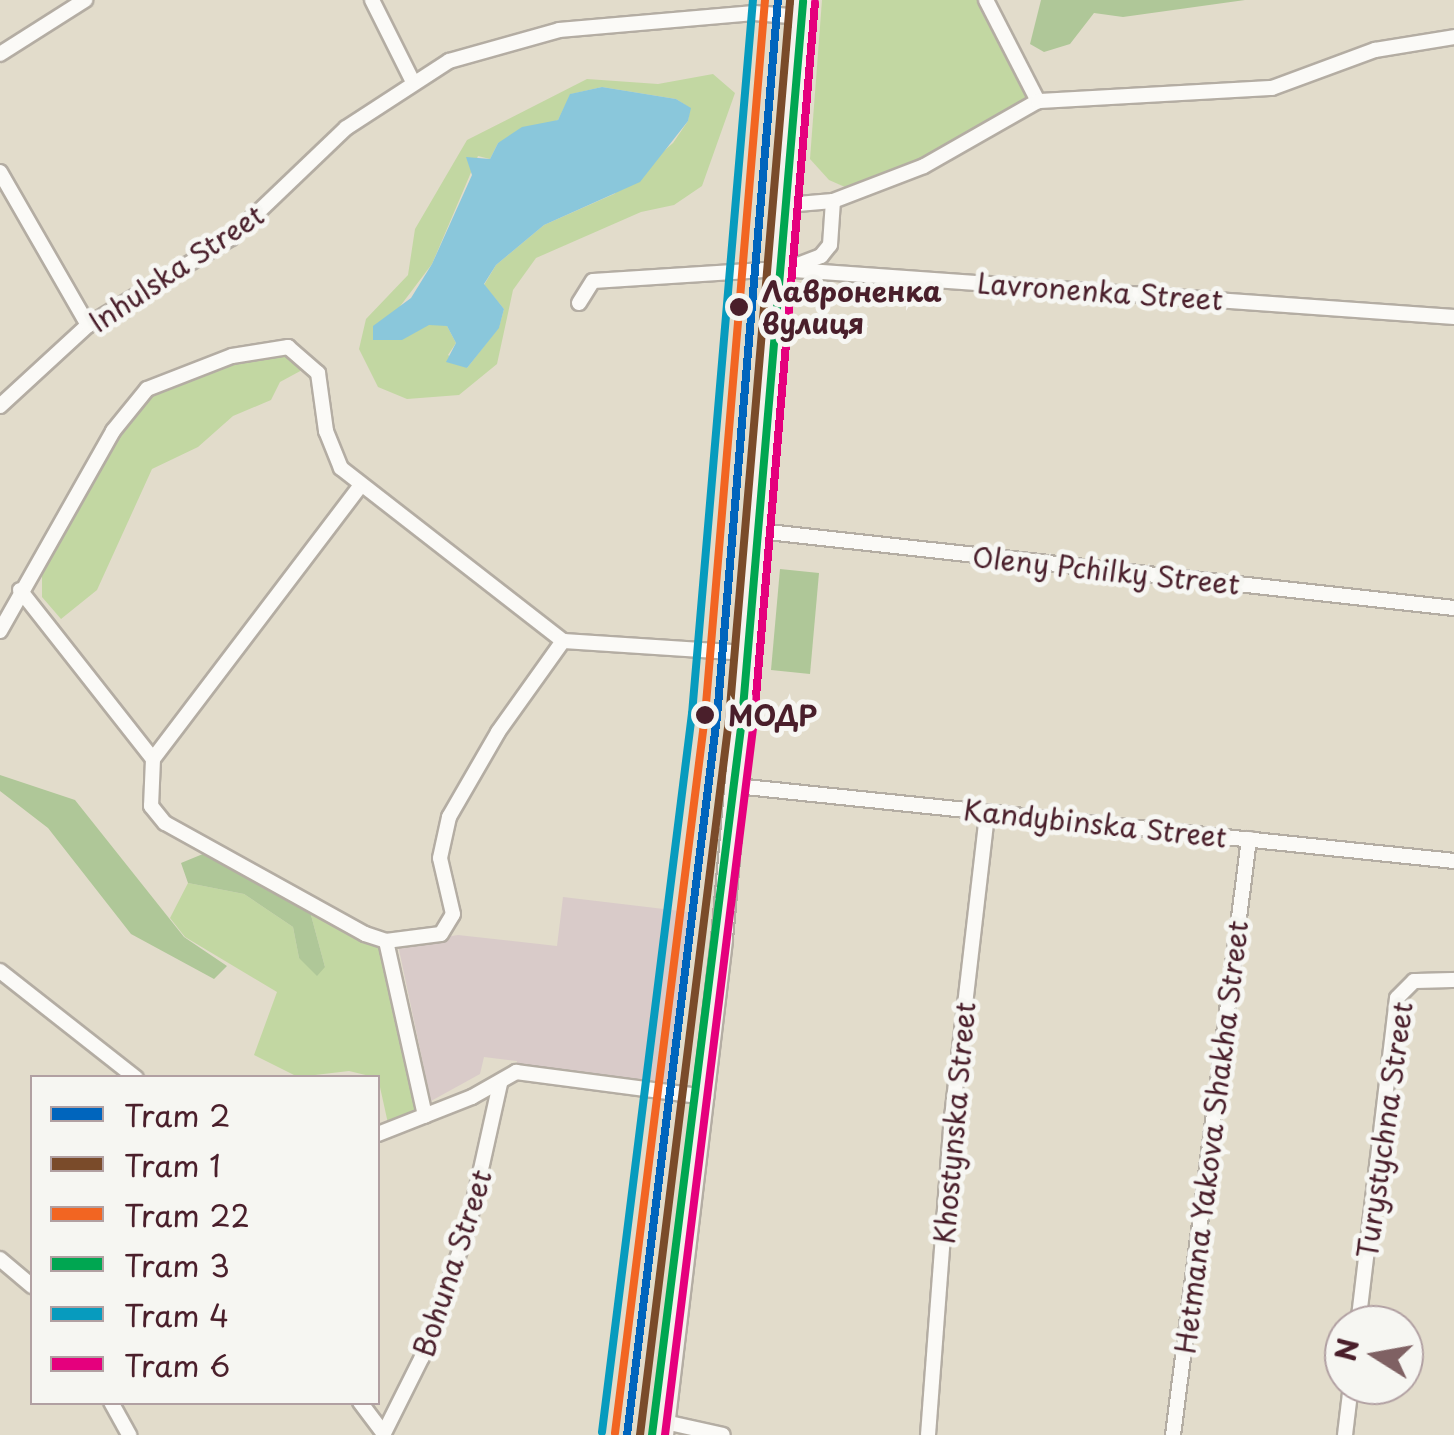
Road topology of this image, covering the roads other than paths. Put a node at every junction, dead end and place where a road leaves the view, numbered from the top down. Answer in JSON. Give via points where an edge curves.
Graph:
{"nodes":[{"id":1,"x":84,"y":0,"type":"edge"},
{"id":2,"x":372,"y":0,"type":"edge"},
{"id":3,"x":986,"y":0,"type":"edge"},
{"id":4,"x":803,"y":9,"type":"edge"},
{"id":5,"x":1454,"y":37,"type":"edge"},
{"id":6,"x":0,"y":54,"type":"edge"},
{"id":7,"x":413,"y":82,"type":"junction"},
{"id":8,"x":1038,"y":101,"type":"junction"},
{"id":9,"x":0,"y":172,"type":"edge"},
{"id":10,"x":833,"y":201,"type":"junction"},
{"id":11,"x":786,"y":205,"type":"junction"},
{"id":12,"x":780,"y":270,"type":"junction"},
{"id":13,"x":579,"y":303,"type":"dead end"},
{"id":14,"x":1454,"y":317,"type":"edge"},
{"id":15,"x":88,"y":325,"type":"junction"},
{"id":16,"x":0,"y":406,"type":"edge"},
{"id":17,"x":361,"y":486,"type":"junction"},
{"id":18,"x":759,"y":530,"type":"junction"},
{"id":19,"x":20,"y":590,"type":"junction"},
{"id":20,"x":1454,"y":608,"type":"edge"},
{"id":21,"x":0,"y":631,"type":"edge"},
{"id":22,"x":564,"y":642,"type":"junction"},
{"id":23,"x":748,"y":653,"type":"junction"},
{"id":24,"x":153,"y":759,"type":"junction"},
{"id":25,"x":736,"y":786,"type":"junction"},
{"id":26,"x":987,"y":812,"type":"junction"},
{"id":27,"x":1249,"y":839,"type":"junction"},
{"id":28,"x":1454,"y":861,"type":"edge"},
{"id":29,"x":386,"y":941,"type":"junction"},
{"id":30,"x":0,"y":970,"type":"edge"},
{"id":31,"x":1454,"y":980,"type":"edge"},
{"id":32,"x":132,"y":1075,"type":"edge"},
{"id":33,"x":500,"y":1084,"type":"junction"},
{"id":34,"x":706,"y":1097,"type":"junction"},
{"id":35,"x":424,"y":1116,"type":"junction"},
{"id":36,"x":380,"y":1133,"type":"edge"},
{"id":37,"x":0,"y":1258,"type":"edge"},
{"id":38,"x":30,"y":1284,"type":"edge"},
{"id":39,"x":1360,"y":1305,"type":"edge"},
{"id":40,"x":113,"y":1405,"type":"edge"},
{"id":41,"x":362,"y":1405,"type":"edge"},
{"id":42,"x":1349,"y":1405,"type":"edge"},
{"id":43,"x":664,"y":1428,"type":"edge"},
{"id":44,"x":384,"y":1434,"type":"edge"},
{"id":45,"x":128,"y":1435,"type":"edge"},
{"id":46,"x":723,"y":1435,"type":"edge"},
{"id":47,"x":928,"y":1435,"type":"edge"},
{"id":48,"x":1173,"y":1435,"type":"edge"},
{"id":49,"x":1345,"y":1435,"type":"edge"}],
"edges":[{"from":1,"to":6,"type":"street"},
{"from":2,"to":7,"type":"street"},
{"from":3,"to":8,"type":"street"},
{"from":4,"to":7,"type":"street","name":"Inhulska Street","via":[[559,30],[448,61]]},
{"from":4,"to":11,"type":"main road"},
{"from":5,"to":8,"type":"street","via":[[1375,50],[1272,88]]},
{"from":7,"to":15,"type":"street","name":"Inhulska Street","via":[[346,128],[231,238]]},
{"from":8,"to":10,"type":"street","via":[[924,166]]},
{"from":9,"to":15,"type":"street"},
{"from":10,"to":11,"type":"street"},
{"from":10,"to":12,"type":"street","via":[[830,245],[821,256]]},
{"from":11,"to":12,"type":"main road"},
{"from":12,"to":13,"type":"street","name":"Lavronenka Street","via":[[594,282]]},
{"from":12,"to":14,"type":"street","name":"Lavronenka Street"},
{"from":12,"to":18,"type":"main road"},
{"from":15,"to":16,"type":"street","name":"Inhulska Street"},
{"from":17,"to":19,"type":"street","via":[[332,452],[311,362],[288,347],[232,356],[164,378],[132,406]]},
{"from":17,"to":22,"type":"street"},
{"from":17,"to":24,"type":"street"},
{"from":18,"to":20,"type":"street","name":"Oleny Pchilky Street"},
{"from":18,"to":23,"type":"main road"},
{"from":19,"to":21,"type":"street"},
{"from":19,"to":24,"type":"street"},
{"from":22,"to":23,"type":"street"},
{"from":22,"to":29,"type":"street","via":[[498,732],[449,817],[440,846],[453,908],[448,929]]},
{"from":23,"to":25,"type":"main road"},
{"from":24,"to":29,"type":"street","via":[[156,817],[329,917]]},
{"from":25,"to":26,"type":"street","name":"Kandybinska Street"},
{"from":25,"to":34,"type":"main road"},
{"from":26,"to":27,"type":"street","name":"Kandybinska Street"},
{"from":26,"to":47,"type":"street","name":"Khostynska Street","via":[[951,1126]]},
{"from":27,"to":28,"type":"street","name":"Kandybinska Street"},
{"from":27,"to":48,"type":"street","name":"Hetmana Yakova Shakha Street"},
{"from":29,"to":35,"type":"street"},
{"from":30,"to":32,"type":"street"},
{"from":31,"to":39,"type":"street","name":"Turystychna Street","via":[[1414,980],[1397,998]]},
{"from":33,"to":34,"type":"street","via":[[516,1072]]},
{"from":33,"to":35,"type":"street"},
{"from":33,"to":44,"type":"street","name":"Bohuna Street","via":[[468,1228],[422,1357]]},
{"from":34,"to":43,"type":"main road"},
{"from":35,"to":36,"type":"street"},
{"from":37,"to":38,"type":"street"},
{"from":40,"to":45,"type":"street"},
{"from":41,"to":44,"type":"street"},
{"from":42,"to":49,"type":"street"},
{"from":43,"to":46,"type":"street"}]}
